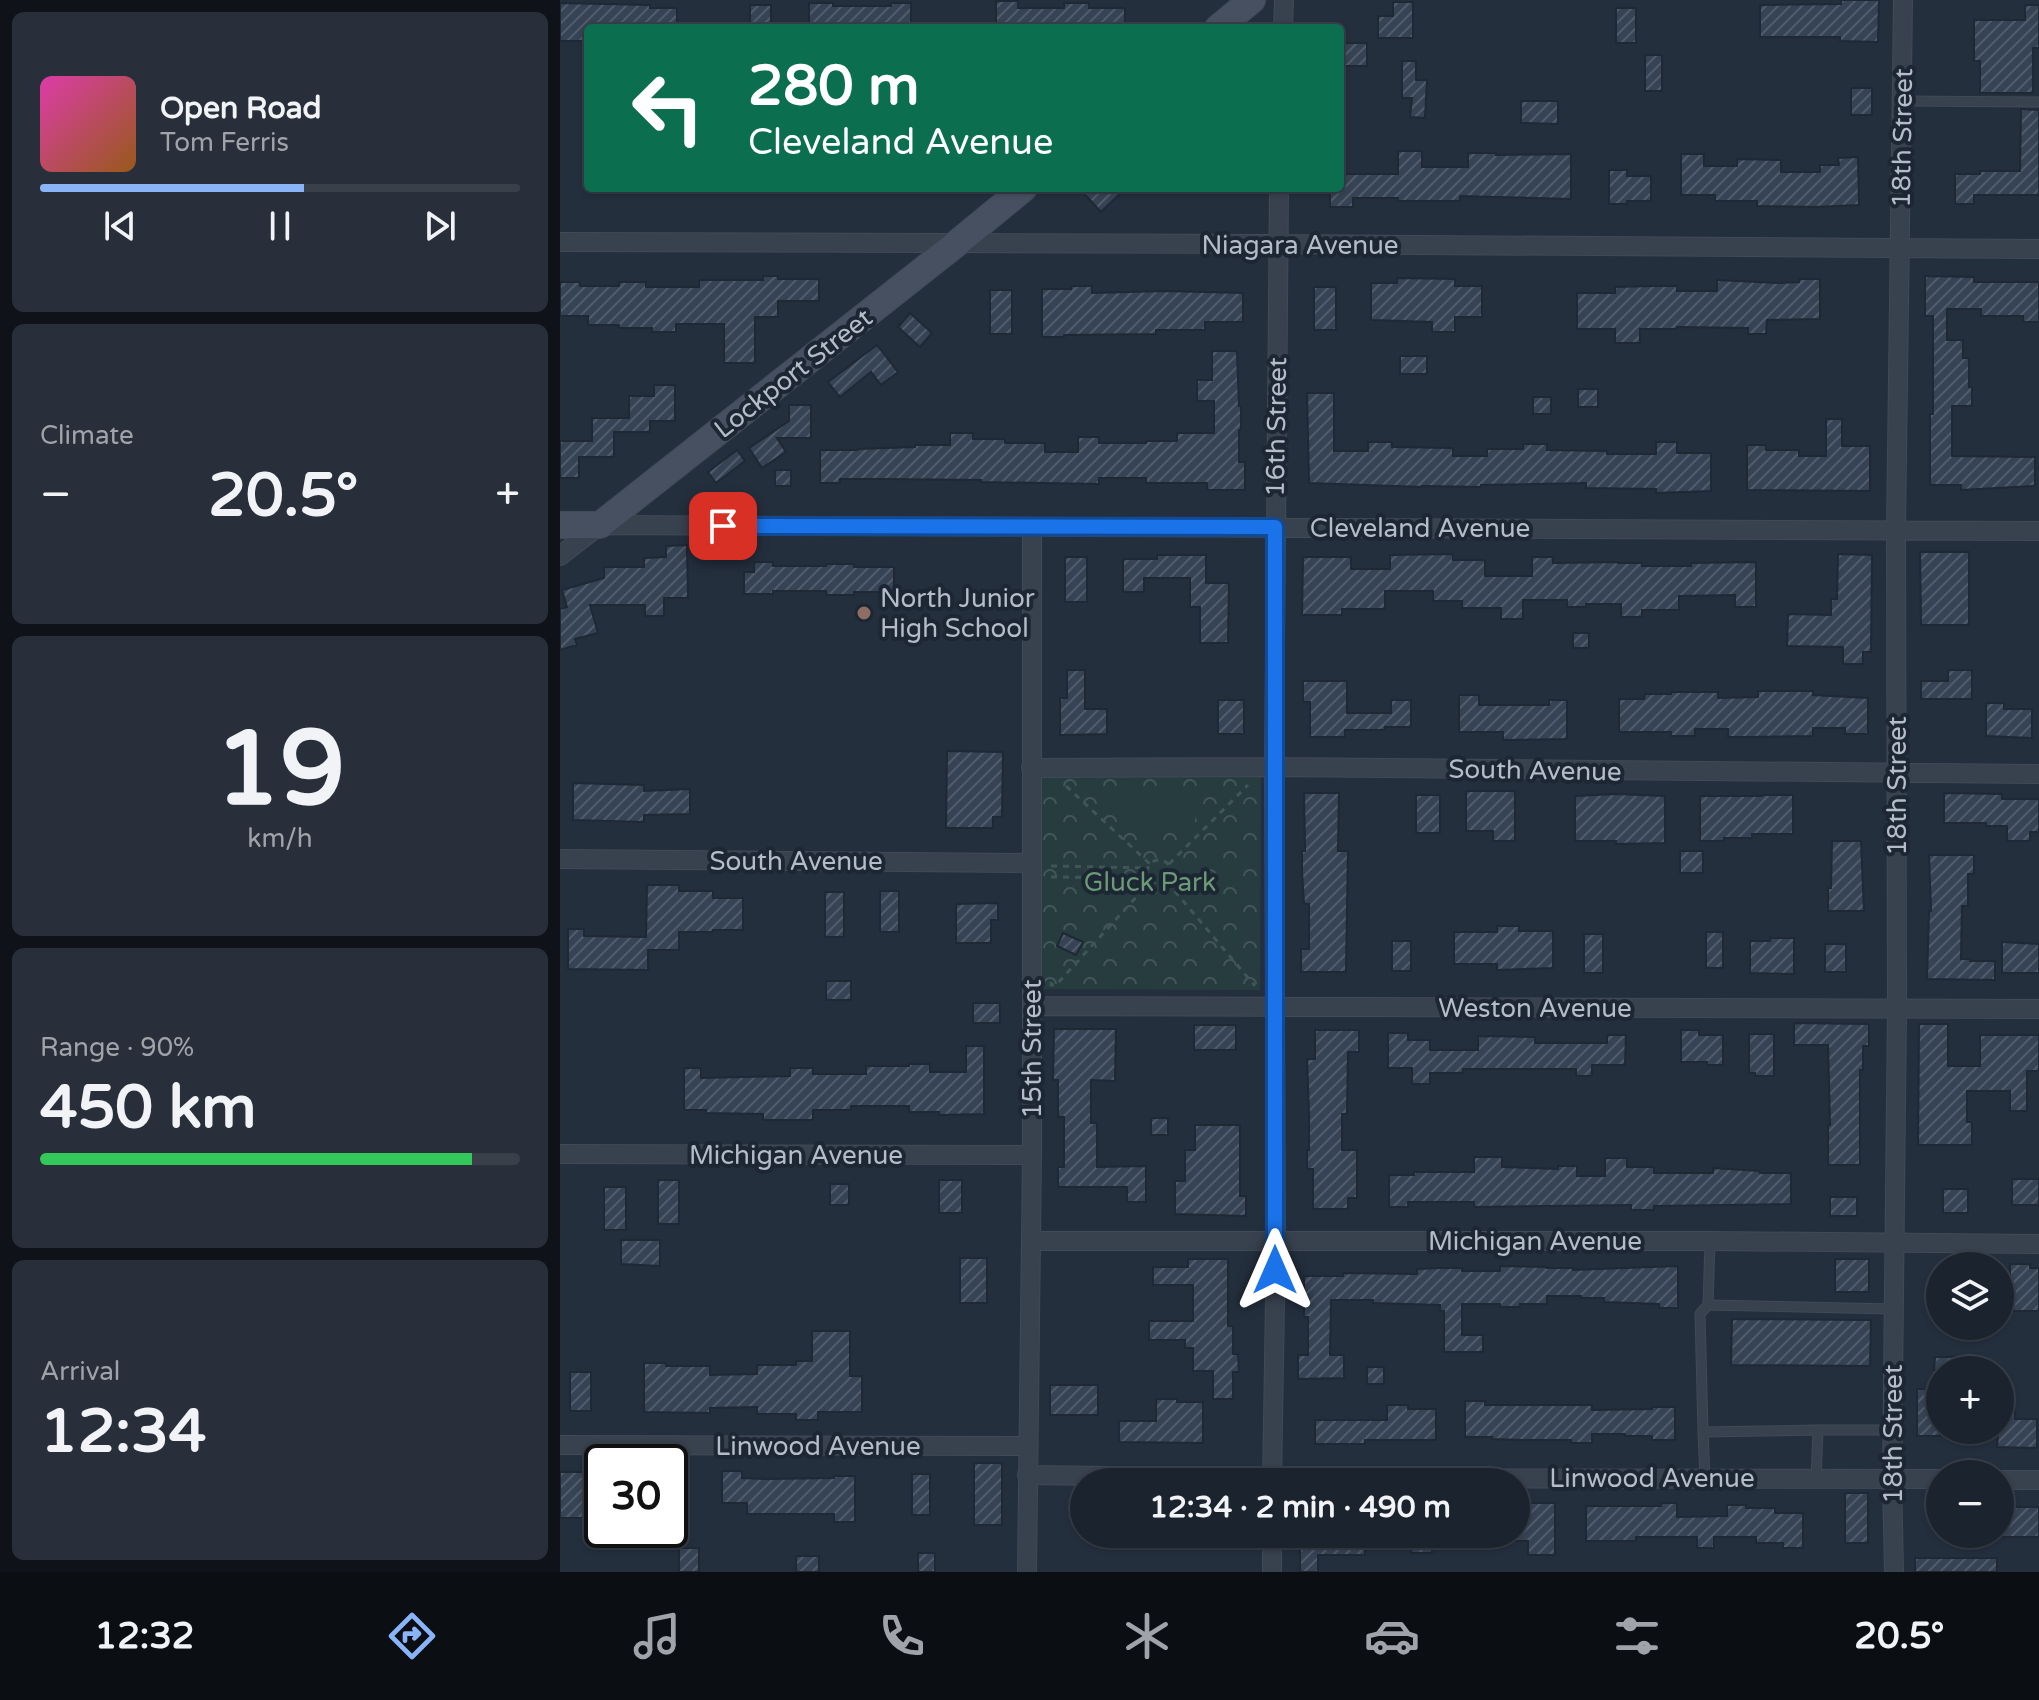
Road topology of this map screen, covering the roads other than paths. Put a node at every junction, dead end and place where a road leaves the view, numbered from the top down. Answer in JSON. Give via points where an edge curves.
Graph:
{"nodes":[{"id":1,"x":1252,"y":0,"type":"edge"},
{"id":2,"x":1284,"y":0,"type":"edge"},
{"id":3,"x":1903,"y":0,"type":"edge"},
{"id":4,"x":1223,"y":24,"type":"edge"},
{"id":5,"x":1283,"y":24,"type":"edge"},
{"id":6,"x":1902,"y":101,"type":"junction"},
{"id":7,"x":2039,"y":102,"type":"edge"},
{"id":8,"x":1019,"y":192,"type":"edge"},
{"id":9,"x":1279,"y":192,"type":"edge"},
{"id":10,"x":560,"y":242,"type":"edge"},
{"id":11,"x":956,"y":244,"type":"junction"},
{"id":12,"x":1278,"y":244,"type":"junction"},
{"id":13,"x":1901,"y":249,"type":"junction"},
{"id":14,"x":2039,"y":249,"type":"edge"},
{"id":15,"x":560,"y":525,"type":"edge"},
{"id":16,"x":600,"y":525,"type":"junction"},
{"id":17,"x":1032,"y":527,"type":"junction"},
{"id":18,"x":1275,"y":527,"type":"junction"},
{"id":19,"x":1896,"y":530,"type":"junction"},
{"id":20,"x":2039,"y":531,"type":"edge"},
{"id":21,"x":560,"y":556,"type":"edge"},
{"id":22,"x":1274,"y":767,"type":"junction"},
{"id":23,"x":1031,"y":768,"type":"junction"},
{"id":24,"x":1897,"y":774,"type":"junction"},
{"id":25,"x":2039,"y":774,"type":"edge"},
{"id":26,"x":560,"y":859,"type":"edge"},
{"id":27,"x":1031,"y":863,"type":"junction"},
{"id":28,"x":1032,"y":1006,"type":"junction"},
{"id":29,"x":1274,"y":1007,"type":"junction"},
{"id":30,"x":1897,"y":1009,"type":"junction"},
{"id":31,"x":2039,"y":1009,"type":"edge"},
{"id":32,"x":560,"y":1154,"type":"edge"},
{"id":33,"x":1032,"y":1155,"type":"junction"},
{"id":34,"x":1276,"y":1240,"type":"junction"},
{"id":35,"x":1031,"y":1241,"type":"junction"},
{"id":36,"x":1710,"y":1241,"type":"junction"},
{"id":37,"x":1895,"y":1242,"type":"junction"},
{"id":38,"x":2039,"y":1244,"type":"edge"},
{"id":39,"x":1708,"y":1305,"type":"junction"},
{"id":40,"x":1894,"y":1309,"type":"junction"},
{"id":41,"x":1818,"y":1430,"type":"junction"},
{"id":42,"x":1893,"y":1430,"type":"junction"},
{"id":43,"x":1703,"y":1432,"type":"junction"},
{"id":44,"x":560,"y":1445,"type":"edge"},
{"id":45,"x":1027,"y":1446,"type":"junction"},
{"id":46,"x":1272,"y":1468,"type":"edge"},
{"id":47,"x":1027,"y":1475,"type":"junction"},
{"id":48,"x":1070,"y":1476,"type":"edge"},
{"id":49,"x":1705,"y":1478,"type":"junction"},
{"id":50,"x":1530,"y":1479,"type":"edge"},
{"id":51,"x":1816,"y":1479,"type":"junction"},
{"id":52,"x":1892,"y":1479,"type":"junction"},
{"id":53,"x":1926,"y":1479,"type":"edge"},
{"id":54,"x":2014,"y":1480,"type":"edge"},
{"id":55,"x":2039,"y":1480,"type":"edge"},
{"id":56,"x":1272,"y":1548,"type":"edge"},
{"id":57,"x":1027,"y":1572,"type":"edge"},
{"id":58,"x":1272,"y":1572,"type":"edge"},
{"id":59,"x":1894,"y":1572,"type":"edge"}],
"edges":[{"from":1,"to":4,"type":"main road"},
{"from":2,"to":5,"type":"street"},
{"from":3,"to":6,"type":"street","name":"18th Street"},
{"from":6,"to":7,"type":"lane"},
{"from":6,"to":13,"type":"street","name":"18th Street"},
{"from":8,"to":11,"type":"main road","name":"Lockport Street"},
{"from":9,"to":12,"type":"street","name":"16th Street"},
{"from":10,"to":11,"type":"street","name":"Niagara Avenue"},
{"from":11,"to":12,"type":"street","name":"Niagara Avenue"},
{"from":11,"to":16,"type":"main road","name":"Lockport Street"},
{"from":12,"to":13,"type":"street","name":"Niagara Avenue"},
{"from":12,"to":18,"type":"street","name":"16th Street"},
{"from":13,"to":14,"type":"street","name":"Niagara Avenue"},
{"from":13,"to":19,"type":"street","name":"18th Street"},
{"from":15,"to":16,"type":"main road","name":"Cleveland Avenue"},
{"from":16,"to":17,"type":"street","name":"Cleveland Avenue"},
{"from":16,"to":21,"type":"street","name":"Lockport Street"},
{"from":17,"to":18,"type":"street","name":"Cleveland Avenue"},
{"from":17,"to":23,"type":"street","name":"15th Street"},
{"from":18,"to":19,"type":"street","name":"Cleveland Avenue"},
{"from":18,"to":22,"type":"street","name":"16th Street"},
{"from":19,"to":20,"type":"street","name":"Cleveland Avenue"},
{"from":19,"to":24,"type":"street","name":"18th Street"},
{"from":22,"to":23,"type":"street","name":"South Avenue"},
{"from":22,"to":24,"type":"street","name":"South Avenue"},
{"from":22,"to":29,"type":"street","name":"16th Street"},
{"from":23,"to":27,"type":"street","name":"15th Street"},
{"from":24,"to":25,"type":"street","name":"South Avenue"},
{"from":24,"to":30,"type":"street","name":"18th Street"},
{"from":26,"to":27,"type":"street","name":"South Avenue"},
{"from":27,"to":28,"type":"street","name":"15th Street"},
{"from":28,"to":29,"type":"street","name":"Weston Avenue"},
{"from":28,"to":33,"type":"street","name":"15th Street"},
{"from":29,"to":30,"type":"street","name":"Weston Avenue"},
{"from":29,"to":34,"type":"street","name":"16th Street"},
{"from":30,"to":31,"type":"street","name":"Weston Avenue"},
{"from":30,"to":37,"type":"street","name":"18th Street"},
{"from":32,"to":33,"type":"street","name":"Michigan Avenue"},
{"from":33,"to":35,"type":"street","name":"15th Street"},
{"from":34,"to":35,"type":"street","name":"Michigan Avenue"},
{"from":34,"to":36,"type":"street","name":"Michigan Avenue"},
{"from":34,"to":46,"type":"street","name":"16th Street"},
{"from":35,"to":45,"type":"street","name":"15th Street"},
{"from":36,"to":37,"type":"street","name":"Michigan Avenue"},
{"from":36,"to":39,"type":"lane"},
{"from":37,"to":38,"type":"street","name":"Michigan Avenue"},
{"from":37,"to":40,"type":"street","name":"18th Street"},
{"from":39,"to":40,"type":"lane"},
{"from":39,"to":43,"type":"lane","via":[[1700,1314]]},
{"from":40,"to":42,"type":"street","name":"18th Street"},
{"from":41,"to":42,"type":"lane"},
{"from":41,"to":43,"type":"lane"},
{"from":41,"to":51,"type":"lane"},
{"from":42,"to":52,"type":"street","name":"18th Street"},
{"from":43,"to":49,"type":"lane"},
{"from":44,"to":45,"type":"street","name":"Linwood Avenue"},
{"from":45,"to":47,"type":"street","name":"15th Street"},
{"from":47,"to":48,"type":"street","name":"Linwood Avenue"},
{"from":47,"to":57,"type":"street","name":"15th Street"},
{"from":49,"to":50,"type":"street","name":"Linwood Avenue"},
{"from":49,"to":51,"type":"street","name":"Linwood Avenue"},
{"from":51,"to":52,"type":"street","name":"Linwood Avenue"},
{"from":52,"to":53,"type":"street","name":"Linwood Avenue"},
{"from":52,"to":59,"type":"street","name":"18th Street"},
{"from":54,"to":55,"type":"street"},
{"from":56,"to":58,"type":"street"}]}
